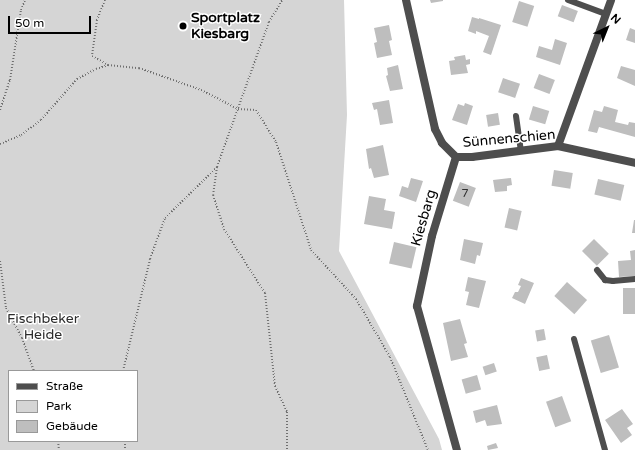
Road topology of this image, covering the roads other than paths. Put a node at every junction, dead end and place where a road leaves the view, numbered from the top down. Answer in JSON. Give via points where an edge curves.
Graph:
{"nodes":[{"id":1,"x":406,"y":0,"type":"edge"},
{"id":2,"x":568,"y":0,"type":"edge"},
{"id":3,"x":611,"y":0,"type":"edge"},
{"id":4,"x":606,"y":14,"type":"junction"},
{"id":5,"x":516,"y":116,"type":"dead end"},
{"id":6,"x":558,"y":146,"type":"junction"},
{"id":7,"x":521,"y":151,"type":"junction"},
{"id":8,"x":456,"y":157,"type":"junction"},
{"id":9,"x":635,"y":163,"type":"edge"},
{"id":10,"x":597,"y":270,"type":"dead end"},
{"id":11,"x":635,"y":279,"type":"edge"},
{"id":12,"x":574,"y":339,"type":"dead end"},
{"id":13,"x":457,"y":450,"type":"edge"},
{"id":14,"x":605,"y":450,"type":"edge"}],
"edges":[{"from":1,"to":8,"type":"street","via":[[435,129],[442,143]]},
{"from":2,"to":4,"type":"lane"},
{"from":3,"to":4,"type":"street"},
{"from":4,"to":6,"type":"street"},
{"from":5,"to":7,"type":"lane"},
{"from":6,"to":7,"type":"street","name":"Sünnenschien"},
{"from":6,"to":9,"type":"street","name":"Sünnenschien"},
{"from":7,"to":8,"type":"street","name":"Sünnenschien"},
{"from":8,"to":13,"type":"street","name":"Kiesbarg","via":[[432,236],[417,306]]},
{"from":10,"to":11,"type":"lane","via":[[605,280]]},
{"from":12,"to":14,"type":"lane"}]}
